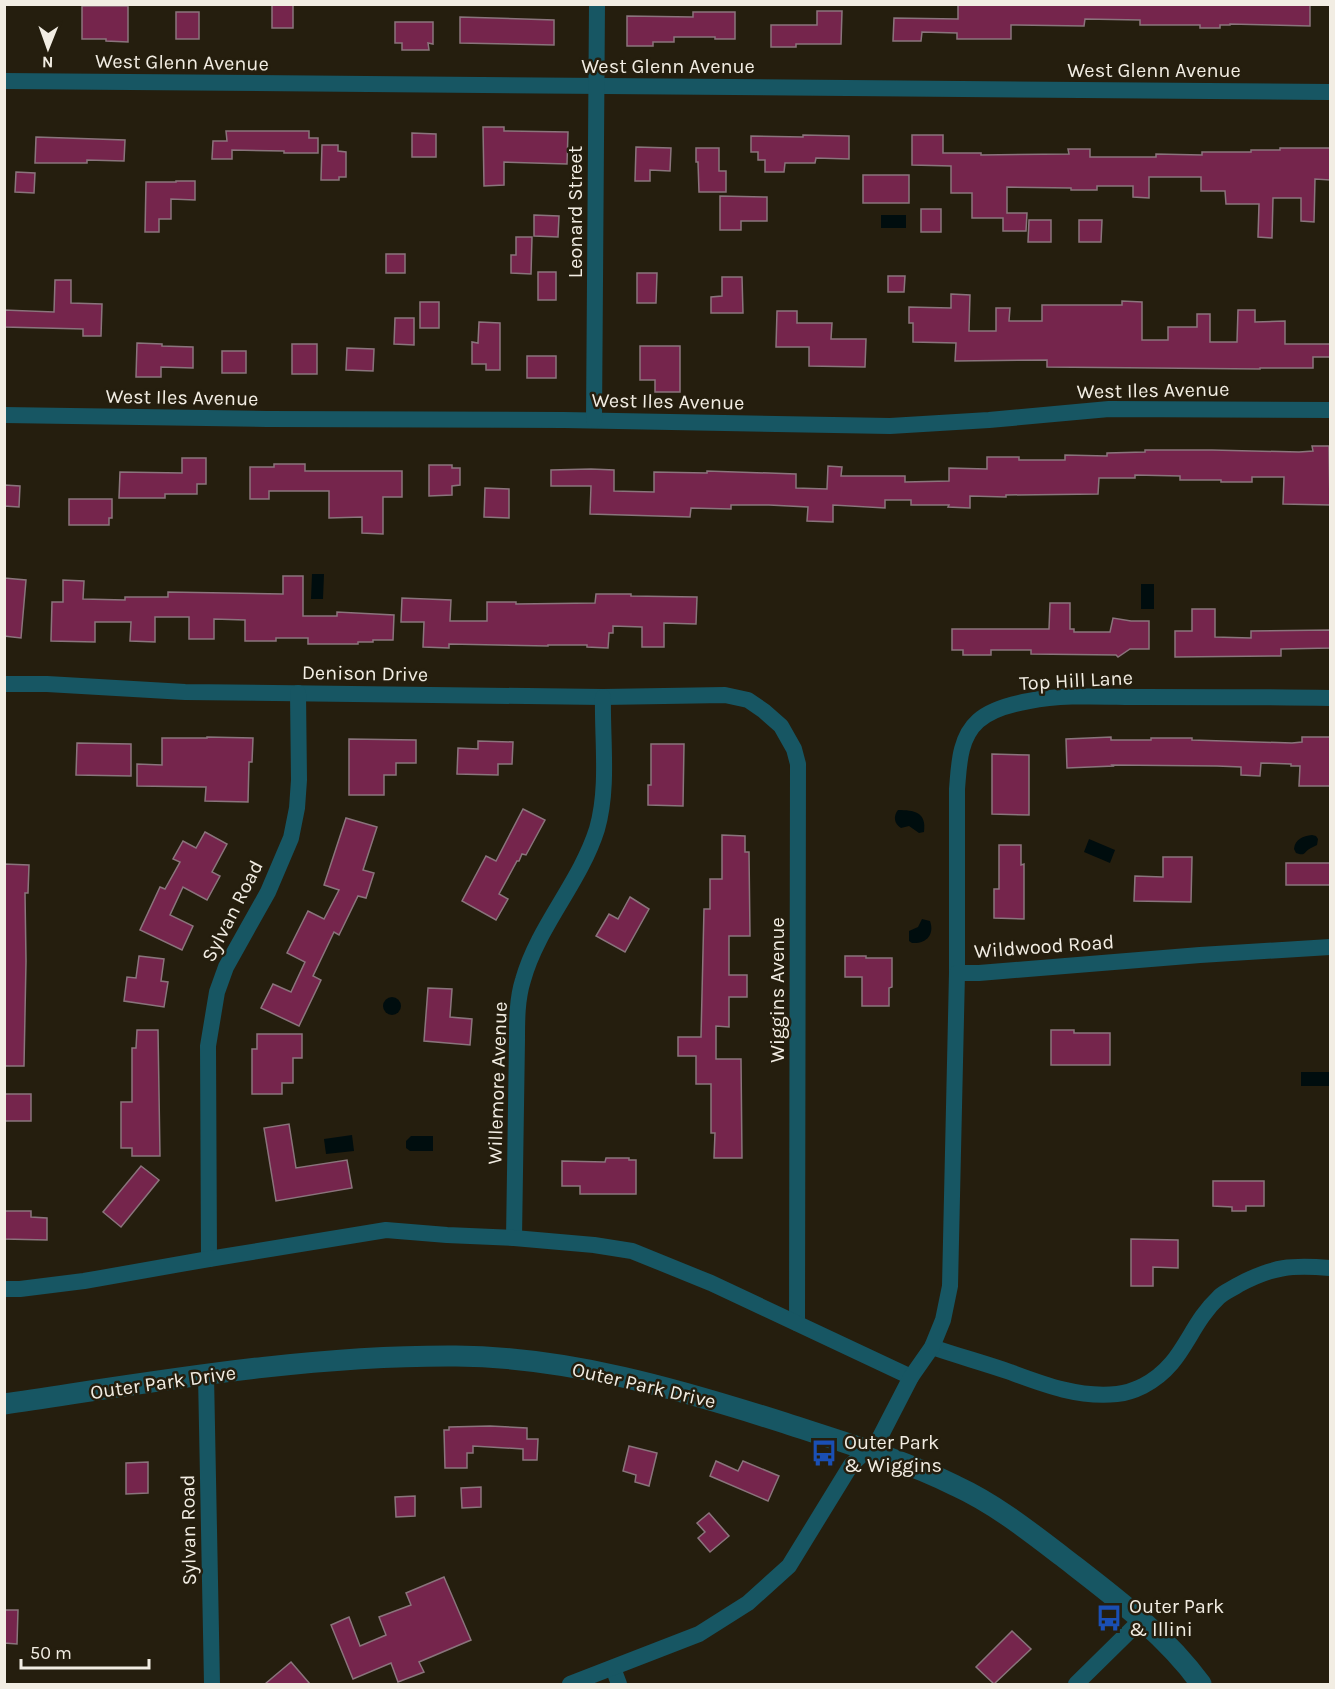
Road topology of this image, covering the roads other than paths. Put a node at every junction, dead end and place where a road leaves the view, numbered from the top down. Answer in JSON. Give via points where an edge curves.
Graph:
{"nodes":[{"id":1,"x":597,"y":4,"type":"edge"},
{"id":2,"x":4,"y":81,"type":"edge"},
{"id":3,"x":597,"y":87,"type":"junction"},
{"id":4,"x":1330,"y":92,"type":"edge"},
{"id":5,"x":1330,"y":410,"type":"edge"},
{"id":6,"x":4,"y":415,"type":"edge"},
{"id":7,"x":594,"y":420,"type":"junction"},
{"id":8,"x":4,"y":684,"type":"edge"},
{"id":9,"x":298,"y":693,"type":"junction"},
{"id":10,"x":725,"y":695,"type":"joint"},
{"id":11,"x":603,"y":697,"type":"junction"},
{"id":12,"x":1330,"y":698,"type":"edge"},
{"id":13,"x":1330,"y":947,"type":"edge"},
{"id":14,"x":957,"y":973,"type":"junction"},
{"id":15,"x":514,"y":1238,"type":"junction"},
{"id":16,"x":209,"y":1258,"type":"junction"},
{"id":17,"x":1330,"y":1268,"type":"edge"},
{"id":18,"x":4,"y":1288,"type":"edge"},
{"id":19,"x":797,"y":1323,"type":"junction"},
{"id":20,"x":932,"y":1347,"type":"junction"},
{"id":21,"x":206,"y":1375,"type":"junction"},
{"id":22,"x":911,"y":1377,"type":"junction"},
{"id":23,"x":4,"y":1404,"type":"edge"},
{"id":24,"x":867,"y":1450,"type":"junction"},
{"id":25,"x":1141,"y":1620,"type":"junction"},
{"id":26,"x":613,"y":1668,"type":"junction"},
{"id":27,"x":212,"y":1684,"type":"edge"},
{"id":28,"x":570,"y":1684,"type":"edge"},
{"id":29,"x":619,"y":1684,"type":"edge"},
{"id":30,"x":1076,"y":1684,"type":"edge"},
{"id":31,"x":1201,"y":1684,"type":"edge"}],
"edges":[{"from":1,"to":3,"type":"street","name":"Leonard Street"},
{"from":2,"to":3,"type":"street","name":"West Glenn Avenue"},
{"from":3,"to":4,"type":"street","name":"West Glenn Avenue"},
{"from":3,"to":7,"type":"street","name":"Leonard Street"},
{"from":5,"to":7,"type":"street","name":"West Iles Avenue","via":[[1109,409],[890,426]]},
{"from":6,"to":7,"type":"street","name":"West Iles Avenue"},
{"from":8,"to":9,"type":"street","name":"Denison Drive"},
{"from":9,"to":11,"type":"street","name":"Denison Drive"},
{"from":9,"to":16,"type":"street","name":"Sylvan Road","via":[[299,780],[291,838],[268,892],[226,967],[217,992],[208,1046]]},
{"from":10,"to":11,"type":"street","name":"Denison Drive"},
{"from":10,"to":19,"type":"street","name":"Wiggins Avenue","via":[[748,700],[781,726],[798,764]]},
{"from":11,"to":15,"type":"street","name":"Willemore Avenue","via":[[604,780],[597,827],[574,880],[534,950],[522,982],[517,1040]]},
{"from":12,"to":14,"type":"street","name":"Top Hill Lane","via":[[1073,697],[1005,706],[978,720],[962,749],[957,789]]},
{"from":13,"to":14,"type":"street","name":"Wildwood Road"},
{"from":14,"to":20,"type":"street","name":"Wildwood Road","via":[[950,1286]]},
{"from":15,"to":16,"type":"street","via":[[386,1230]]},
{"from":15,"to":19,"type":"street","via":[[632,1251]]},
{"from":16,"to":18,"type":"street","via":[[84,1281]]},
{"from":17,"to":20,"type":"street","via":[[1293,1266],[1267,1271],[1220,1295],[1164,1372],[1118,1394],[1067,1392]]},
{"from":19,"to":22,"type":"street"},
{"from":20,"to":22,"type":"street","name":"Wildwood Road"},
{"from":21,"to":23,"type":"street","name":"Outer Park Drive"},
{"from":21,"to":24,"type":"street","name":"Outer Park Drive","via":[[385,1357],[534,1361],[700,1396]]},
{"from":21,"to":27,"type":"street","name":"Sylvan Road"},
{"from":22,"to":24,"type":"street","name":"Wildwood Road","via":[[879,1439]]},
{"from":24,"to":25,"type":"street","name":"Outer Park Drive","via":[[957,1486],[1006,1514]]},
{"from":24,"to":26,"type":"street","via":[[851,1465],[789,1566],[748,1603],[699,1634]]},
{"from":25,"to":30,"type":"street"},
{"from":25,"to":31,"type":"street","name":"Outer Park Drive"},
{"from":26,"to":28,"type":"street"},
{"from":26,"to":29,"type":"street"}]}
